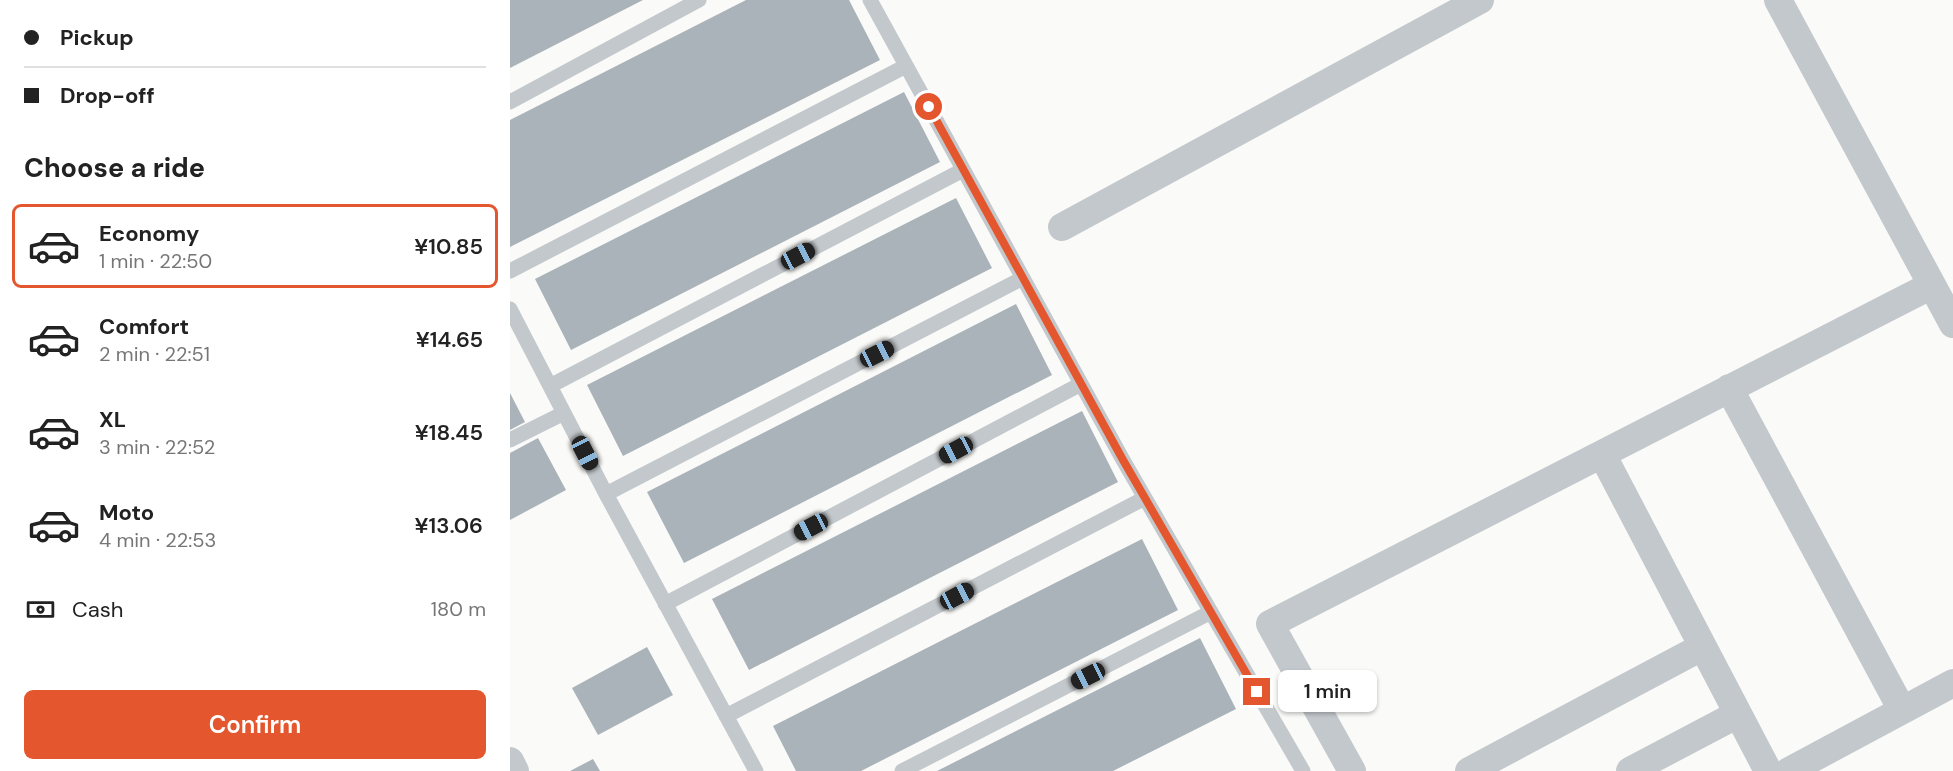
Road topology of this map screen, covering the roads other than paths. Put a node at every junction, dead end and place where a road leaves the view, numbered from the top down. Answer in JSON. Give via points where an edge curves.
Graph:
{"nodes":[{"id":1,"x":699,"y":0,"type":"edge"},
{"id":2,"x":870,"y":0,"type":"edge"},
{"id":3,"x":1480,"y":0,"type":"edge"},
{"id":4,"x":1778,"y":0,"type":"edge"},
{"id":5,"x":906,"y":66,"type":"junction"},
{"id":6,"x":510,"y":102,"type":"edge"},
{"id":7,"x":963,"y":170,"type":"junction"},
{"id":8,"x":1062,"y":227,"type":"dead end"},
{"id":9,"x":510,"y":271,"type":"edge"},
{"id":10,"x":1023,"y":278,"type":"junction"},
{"id":11,"x":1932,"y":285,"type":"junction"},
{"id":12,"x":510,"y":309,"type":"edge"},
{"id":13,"x":1953,"y":324,"type":"edge"},
{"id":14,"x":1081,"y":384,"type":"junction"},
{"id":15,"x":550,"y":386,"type":"junction"},
{"id":16,"x":1729,"y":388,"type":"junction"},
{"id":17,"x":564,"y":413,"type":"junction"},
{"id":18,"x":510,"y":440,"type":"edge"},
{"id":19,"x":1602,"y":454,"type":"junction"},
{"id":20,"x":606,"y":494,"type":"junction"},
{"id":21,"x":1145,"y":498,"type":"junction"},
{"id":22,"x":665,"y":604,"type":"junction"},
{"id":23,"x":1211,"y":612,"type":"junction"},
{"id":24,"x":1702,"y":647,"type":"junction"},
{"id":25,"x":1953,"y":683,"type":"edge"},
{"id":26,"x":1902,"y":710,"type":"junction"},
{"id":27,"x":1738,"y":714,"type":"junction"},
{"id":28,"x":726,"y":716,"type":"junction"},
{"id":29,"x":510,"y":761,"type":"edge"},
{"id":30,"x":515,"y":771,"type":"edge"},
{"id":31,"x":756,"y":771,"type":"edge"},
{"id":32,"x":902,"y":771,"type":"edge"},
{"id":33,"x":1303,"y":771,"type":"edge"},
{"id":34,"x":1352,"y":771,"type":"edge"},
{"id":35,"x":1470,"y":771,"type":"edge"},
{"id":36,"x":1630,"y":771,"type":"edge"},
{"id":37,"x":1768,"y":771,"type":"edge"},
{"id":38,"x":1789,"y":771,"type":"edge"}],
"edges":[{"from":1,"to":6,"type":"lane"},
{"from":2,"to":5,"type":"lane"},
{"from":3,"to":8,"type":"street"},
{"from":4,"to":11,"type":"street"},
{"from":5,"to":7,"type":"lane"},
{"from":5,"to":9,"type":"lane"},
{"from":7,"to":10,"type":"lane"},
{"from":7,"to":15,"type":"lane"},
{"from":10,"to":14,"type":"lane"},
{"from":10,"to":20,"type":"lane"},
{"from":11,"to":13,"type":"street"},
{"from":11,"to":16,"type":"street"},
{"from":12,"to":15,"type":"lane"},
{"from":14,"to":21,"type":"lane"},
{"from":14,"to":22,"type":"lane"},
{"from":15,"to":17,"type":"lane"},
{"from":16,"to":19,"type":"street"},
{"from":16,"to":26,"type":"street"},
{"from":17,"to":18,"type":"lane"},
{"from":17,"to":20,"type":"lane"},
{"from":19,"to":24,"type":"street"},
{"from":19,"to":34,"type":"street","via":[[1270,624]]},
{"from":20,"to":22,"type":"lane"},
{"from":21,"to":23,"type":"lane"},
{"from":21,"to":28,"type":"lane"},
{"from":22,"to":28,"type":"lane"},
{"from":23,"to":32,"type":"lane"},
{"from":23,"to":33,"type":"lane"},
{"from":24,"to":27,"type":"street"},
{"from":24,"to":35,"type":"street"},
{"from":25,"to":26,"type":"street"},
{"from":26,"to":38,"type":"street"},
{"from":27,"to":36,"type":"street"},
{"from":27,"to":37,"type":"street"},
{"from":28,"to":31,"type":"lane"},
{"from":29,"to":30,"type":"street"}]}
